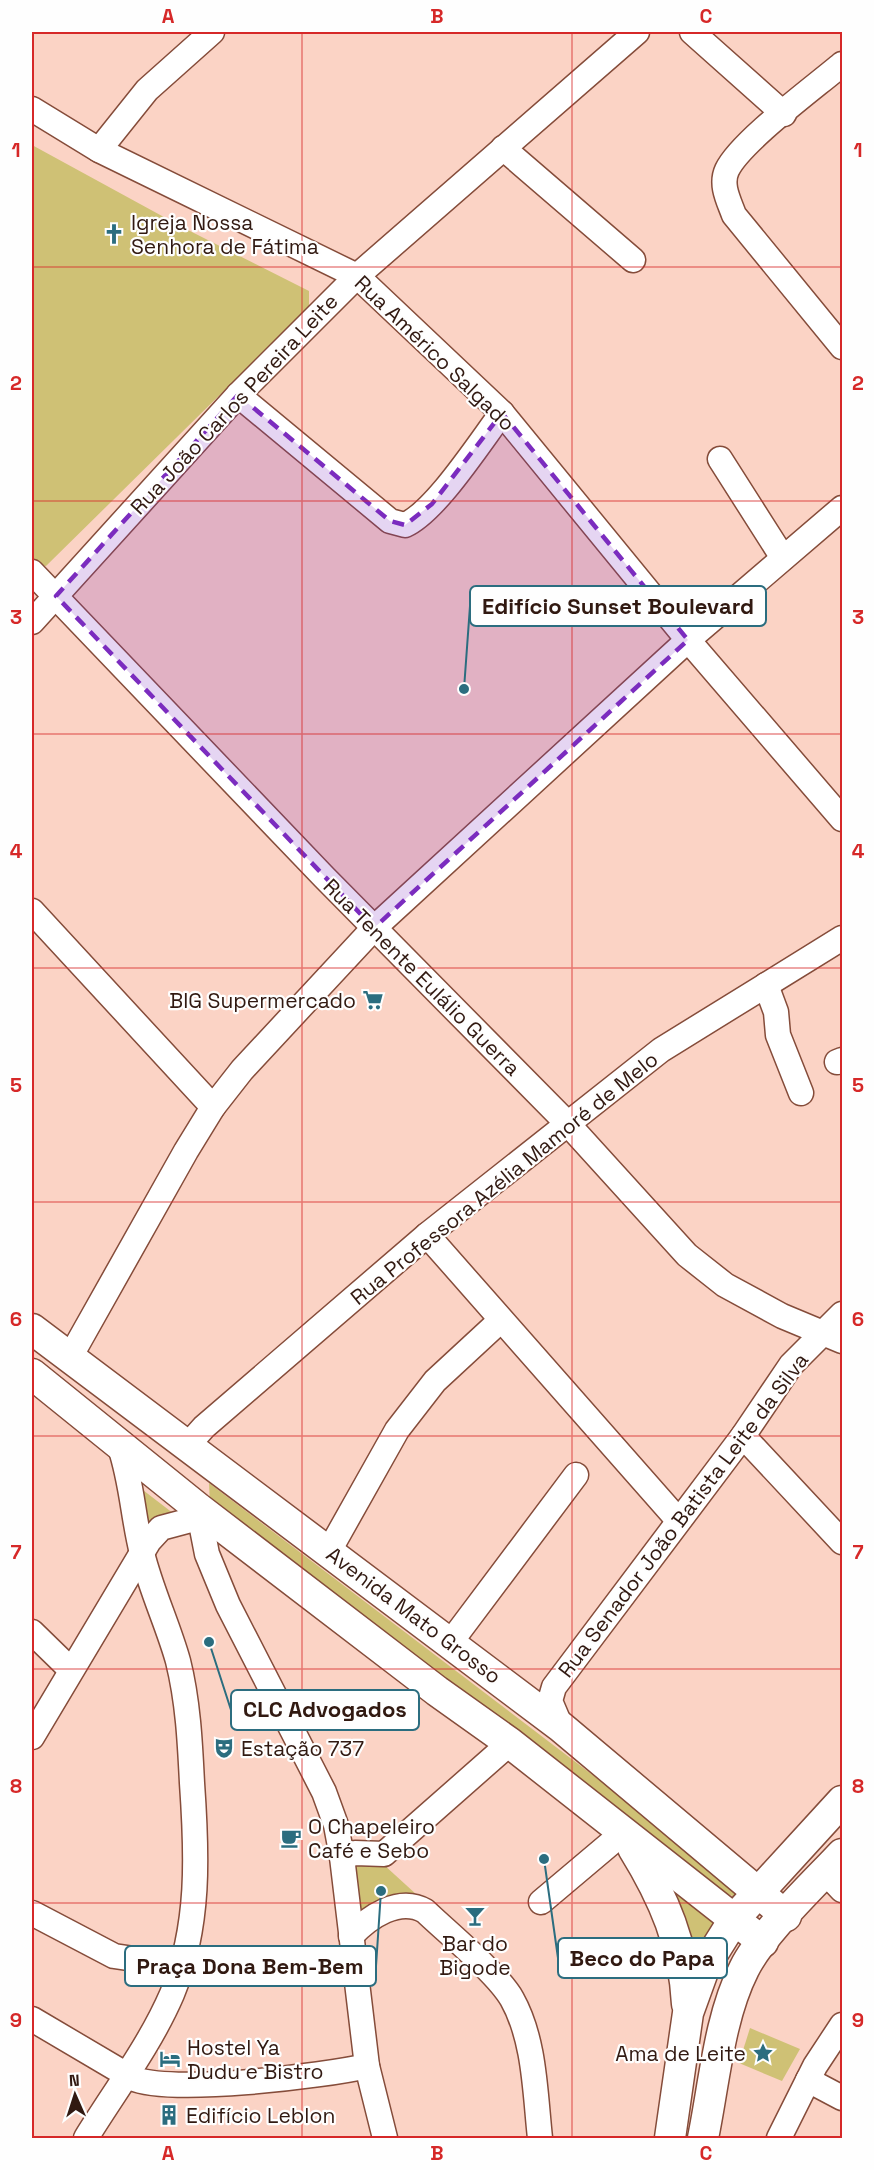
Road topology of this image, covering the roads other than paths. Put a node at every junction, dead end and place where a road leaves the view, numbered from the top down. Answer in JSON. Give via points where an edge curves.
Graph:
{"nodes":[{"id":1,"x":212,"y":32,"type":"edge"},
{"id":2,"x":637,"y":32,"type":"edge"},
{"id":3,"x":692,"y":32,"type":"edge"},
{"id":4,"x":843,"y":64,"type":"edge"},
{"id":5,"x":32,"y":109,"type":"edge"},
{"id":6,"x":784,"y":114,"type":"junction"},
{"id":7,"x":503,"y":148,"type":"junction"},
{"id":8,"x":99,"y":150,"type":"junction"},
{"id":9,"x":633,"y":260,"type":"dead end"},
{"id":10,"x":357,"y":276,"type":"junction"},
{"id":11,"x":843,"y":347,"type":"edge"},
{"id":12,"x":238,"y":394,"type":"junction"},
{"id":13,"x":502,"y":413,"type":"junction"},
{"id":14,"x":720,"y":459,"type":"dead end"},
{"id":15,"x":843,"y":508,"type":"edge"},
{"id":16,"x":783,"y":558,"type":"junction"},
{"id":17,"x":32,"y":572,"type":"edge"},
{"id":18,"x":56,"y":596,"type":"junction"},
{"id":19,"x":32,"y":622,"type":"edge"},
{"id":20,"x":688,"y":640,"type":"junction"},
{"id":21,"x":843,"y":819,"type":"edge"},
{"id":22,"x":35,"y":922,"type":"edge"},
{"id":23,"x":374,"y":928,"type":"junction"},
{"id":24,"x":843,"y":938,"type":"edge"},
{"id":25,"x":766,"y":986,"type":"junction"},
{"id":26,"x":801,"y":1093,"type":"dead end"},
{"id":27,"x":213,"y":1107,"type":"junction"},
{"id":28,"x":568,"y":1124,"type":"junction"},
{"id":29,"x":427,"y":1235,"type":"junction"},
{"id":30,"x":843,"y":1314,"type":"edge"},
{"id":31,"x":501,"y":1320,"type":"junction"},
{"id":32,"x":32,"y":1329,"type":"edge"},
{"id":33,"x":833,"y":1337,"type":"edge"},
{"id":34,"x":69,"y":1359,"type":"junction"},
{"id":35,"x":42,"y":1382,"type":"edge"},
{"id":36,"x":743,"y":1436,"type":"junction"},
{"id":37,"x":120,"y":1447,"type":"junction"},
{"id":38,"x":197,"y":1453,"type":"junction"},
{"id":39,"x":576,"y":1475,"type":"dead end"},
{"id":40,"x":198,"y":1508,"type":"junction"},
{"id":41,"x":678,"y":1520,"type":"junction"},
{"id":42,"x":843,"y":1542,"type":"edge"},
{"id":43,"x":329,"y":1551,"type":"junction"},
{"id":44,"x":142,"y":1553,"type":"junction"},
{"id":45,"x":32,"y":1632,"type":"edge"},
{"id":46,"x":450,"y":1643,"type":"junction"},
{"id":47,"x":71,"y":1670,"type":"junction"},
{"id":48,"x":561,"y":1726,"type":"junction"},
{"id":49,"x":32,"y":1737,"type":"edge"},
{"id":50,"x":510,"y":1743,"type":"junction"},
{"id":51,"x":843,"y":1801,"type":"edge"},
{"id":52,"x":843,"y":1816,"type":"edge"},
{"id":53,"x":624,"y":1832,"type":"junction"},
{"id":54,"x":342,"y":1857,"type":"junction"},
{"id":55,"x":837,"y":1872,"type":"edge"},
{"id":56,"x":757,"y":1892,"type":"junction"},
{"id":57,"x":542,"y":1902,"type":"dead end"},
{"id":58,"x":32,"y":1913,"type":"edge"},
{"id":59,"x":786,"y":1916,"type":"junction"},
{"id":60,"x":735,"y":1918,"type":"junction"},
{"id":61,"x":351,"y":1936,"type":"junction"},
{"id":62,"x":759,"y":1946,"type":"junction"},
{"id":63,"x":181,"y":1966,"type":"junction"},
{"id":64,"x":688,"y":2013,"type":"junction"},
{"id":65,"x":32,"y":2019,"type":"edge"},
{"id":66,"x":843,"y":2025,"type":"edge"},
{"id":67,"x":367,"y":2066,"type":"junction"},
{"id":68,"x":126,"y":2075,"type":"junction"},
{"id":69,"x":808,"y":2080,"type":"junction"},
{"id":70,"x":843,"y":2098,"type":"edge"},
{"id":71,"x":86,"y":2139,"type":"edge"},
{"id":72,"x":386,"y":2139,"type":"edge"},
{"id":73,"x":540,"y":2139,"type":"edge"},
{"id":74,"x":670,"y":2139,"type":"edge"},
{"id":75,"x":703,"y":2139,"type":"edge"},
{"id":76,"x":779,"y":2139,"type":"edge"}],
"edges":[{"from":1,"to":8,"type":"street","via":[[147,90]]},
{"from":2,"to":7,"type":"street","name":"Rua João Carlos Pereira Leite"},
{"from":3,"to":6,"type":"street"},
{"from":4,"to":6,"type":"street"},
{"from":5,"to":8,"type":"street","name":"Rua Américo Salgado"},
{"from":6,"to":11,"type":"street","via":[[740,151],[726,172],[724,191],[734,215]]},
{"from":7,"to":9,"type":"street"},
{"from":7,"to":10,"type":"street","name":"Rua João Carlos Pereira Leite"},
{"from":8,"to":10,"type":"street","name":"Rua Américo Salgado"},
{"from":10,"to":12,"type":"street","name":"Rua João Carlos Pereira Leite"},
{"from":10,"to":13,"type":"street","name":"Rua Américo Salgado"},
{"from":12,"to":13,"type":"street","via":[[390,521],[405,525],[432,504]]},
{"from":12,"to":18,"type":"street","name":"Rua João Carlos Pereira Leite"},
{"from":13,"to":20,"type":"street","name":"Rua Américo Salgado"},
{"from":14,"to":16,"type":"street"},
{"from":15,"to":16,"type":"street"},
{"from":16,"to":20,"type":"street"},
{"from":17,"to":18,"type":"street","name":"Rua Tenente Eulálio Guerra"},
{"from":18,"to":19,"type":"street","name":"Rua João Carlos Pereira Leite"},
{"from":18,"to":23,"type":"street","name":"Rua Tenente Eulálio Guerra"},
{"from":20,"to":21,"type":"street","name":"Rua Américo Salgado"},
{"from":20,"to":23,"type":"street"},
{"from":22,"to":27,"type":"street"},
{"from":23,"to":27,"type":"street","via":[[242,1070]]},
{"from":23,"to":28,"type":"street","name":"Rua Tenente Eulálio Guerra"},
{"from":24,"to":25,"type":"street","name":"Rua Professora Azélia Mamoré de Melo"},
{"from":25,"to":26,"type":"street","via":[[776,1012],[778,1035]]},
{"from":25,"to":28,"type":"street","name":"Rua Professora Azélia Mamoré de Melo","via":[[662,1050]]},
{"from":27,"to":34,"type":"street"},
{"from":28,"to":29,"type":"street","name":"Rua Professora Azélia Mamoré de Melo"},
{"from":28,"to":33,"type":"street","name":"Rua Tenente Eulálio Guerra","via":[[687,1255],[725,1285],[782,1316]]},
{"from":29,"to":31,"type":"street"},
{"from":29,"to":38,"type":"street","name":"Rua Professora Azélia Mamoré de Melo","via":[[204,1427]]},
{"from":30,"to":33,"type":"street","name":"Rua Senador João Batista Leite da Silva"},
{"from":31,"to":41,"type":"street"},
{"from":31,"to":43,"type":"street","via":[[435,1381],[397,1430]]},
{"from":32,"to":34,"type":"main road","name":"Avenida Mato Grosso"},
{"from":33,"to":36,"type":"street","name":"Rua Senador João Batista Leite da Silva","via":[[791,1365]]},
{"from":34,"to":35,"type":"main road"},
{"from":34,"to":38,"type":"main road","name":"Avenida Mato Grosso"},
{"from":35,"to":37,"type":"main road"},
{"from":36,"to":41,"type":"street","name":"Rua Senador João Batista Leite da Silva"},
{"from":36,"to":42,"type":"street"},
{"from":37,"to":40,"type":"main road"},
{"from":37,"to":44,"type":"street"},
{"from":38,"to":40,"type":"main road","via":[[206,1483]]},
{"from":38,"to":43,"type":"main road","name":"Avenida Mato Grosso"},
{"from":39,"to":46,"type":"street"},
{"from":40,"to":44,"type":"street","via":[[191,1520],[161,1528]]},
{"from":40,"to":50,"type":"main road"},
{"from":40,"to":54,"type":"street","via":[[207,1554],[228,1605],[324,1792]]},
{"from":41,"to":48,"type":"street","name":"Rua Senador João Batista Leite da Silva","via":[[554,1688],[550,1701]]},
{"from":43,"to":46,"type":"main road","name":"Avenida Mato Grosso"},
{"from":44,"to":47,"type":"street"},
{"from":44,"to":63,"type":"street","via":[[178,1661],[189,1720],[197,1858],[193,1914]]},
{"from":45,"to":47,"type":"street"},
{"from":46,"to":48,"type":"main road","name":"Avenida Mato Grosso"},
{"from":47,"to":49,"type":"street"},
{"from":48,"to":56,"type":"main road","name":"Avenida Mato Grosso"},
{"from":50,"to":53,"type":"main road"},
{"from":50,"to":54,"type":"street","via":[[387,1852]]},
{"from":51,"to":56,"type":"main road"},
{"from":52,"to":55,"type":"main road","via":[[817,1845],[817,1859]]},
{"from":53,"to":57,"type":"street"},
{"from":53,"to":60,"type":"main road"},
{"from":53,"to":64,"type":"main road","via":[[660,1893],[675,1931],[684,1964]]},
{"from":54,"to":61,"type":"street"},
{"from":55,"to":59,"type":"main road"},
{"from":56,"to":59,"type":"main road","name":"Avenida Mato Grosso"},
{"from":56,"to":60,"type":"main road"},
{"from":58,"to":63,"type":"street","via":[[114,1956]]},
{"from":59,"to":62,"type":"main road"},
{"from":60,"to":62,"type":"main road"},
{"from":60,"to":64,"type":"main road","via":[[705,1966]]},
{"from":61,"to":67,"type":"street"},
{"from":61,"to":73,"type":"street","via":[[382,1912],[414,1906],[425,1911],[512,1998],[531,2055]]},
{"from":62,"to":75,"type":"main road","via":[[729,2003]]},
{"from":63,"to":68,"type":"street","via":[[172,1994]]},
{"from":64,"to":74,"type":"main road"},
{"from":65,"to":68,"type":"street"},
{"from":66,"to":69,"type":"street","via":[[831,2038]]},
{"from":67,"to":68,"type":"street","via":[[208,2083],[150,2082]]},
{"from":67,"to":72,"type":"street"},
{"from":68,"to":71,"type":"street"},
{"from":69,"to":70,"type":"street"},
{"from":69,"to":76,"type":"street"}]}
